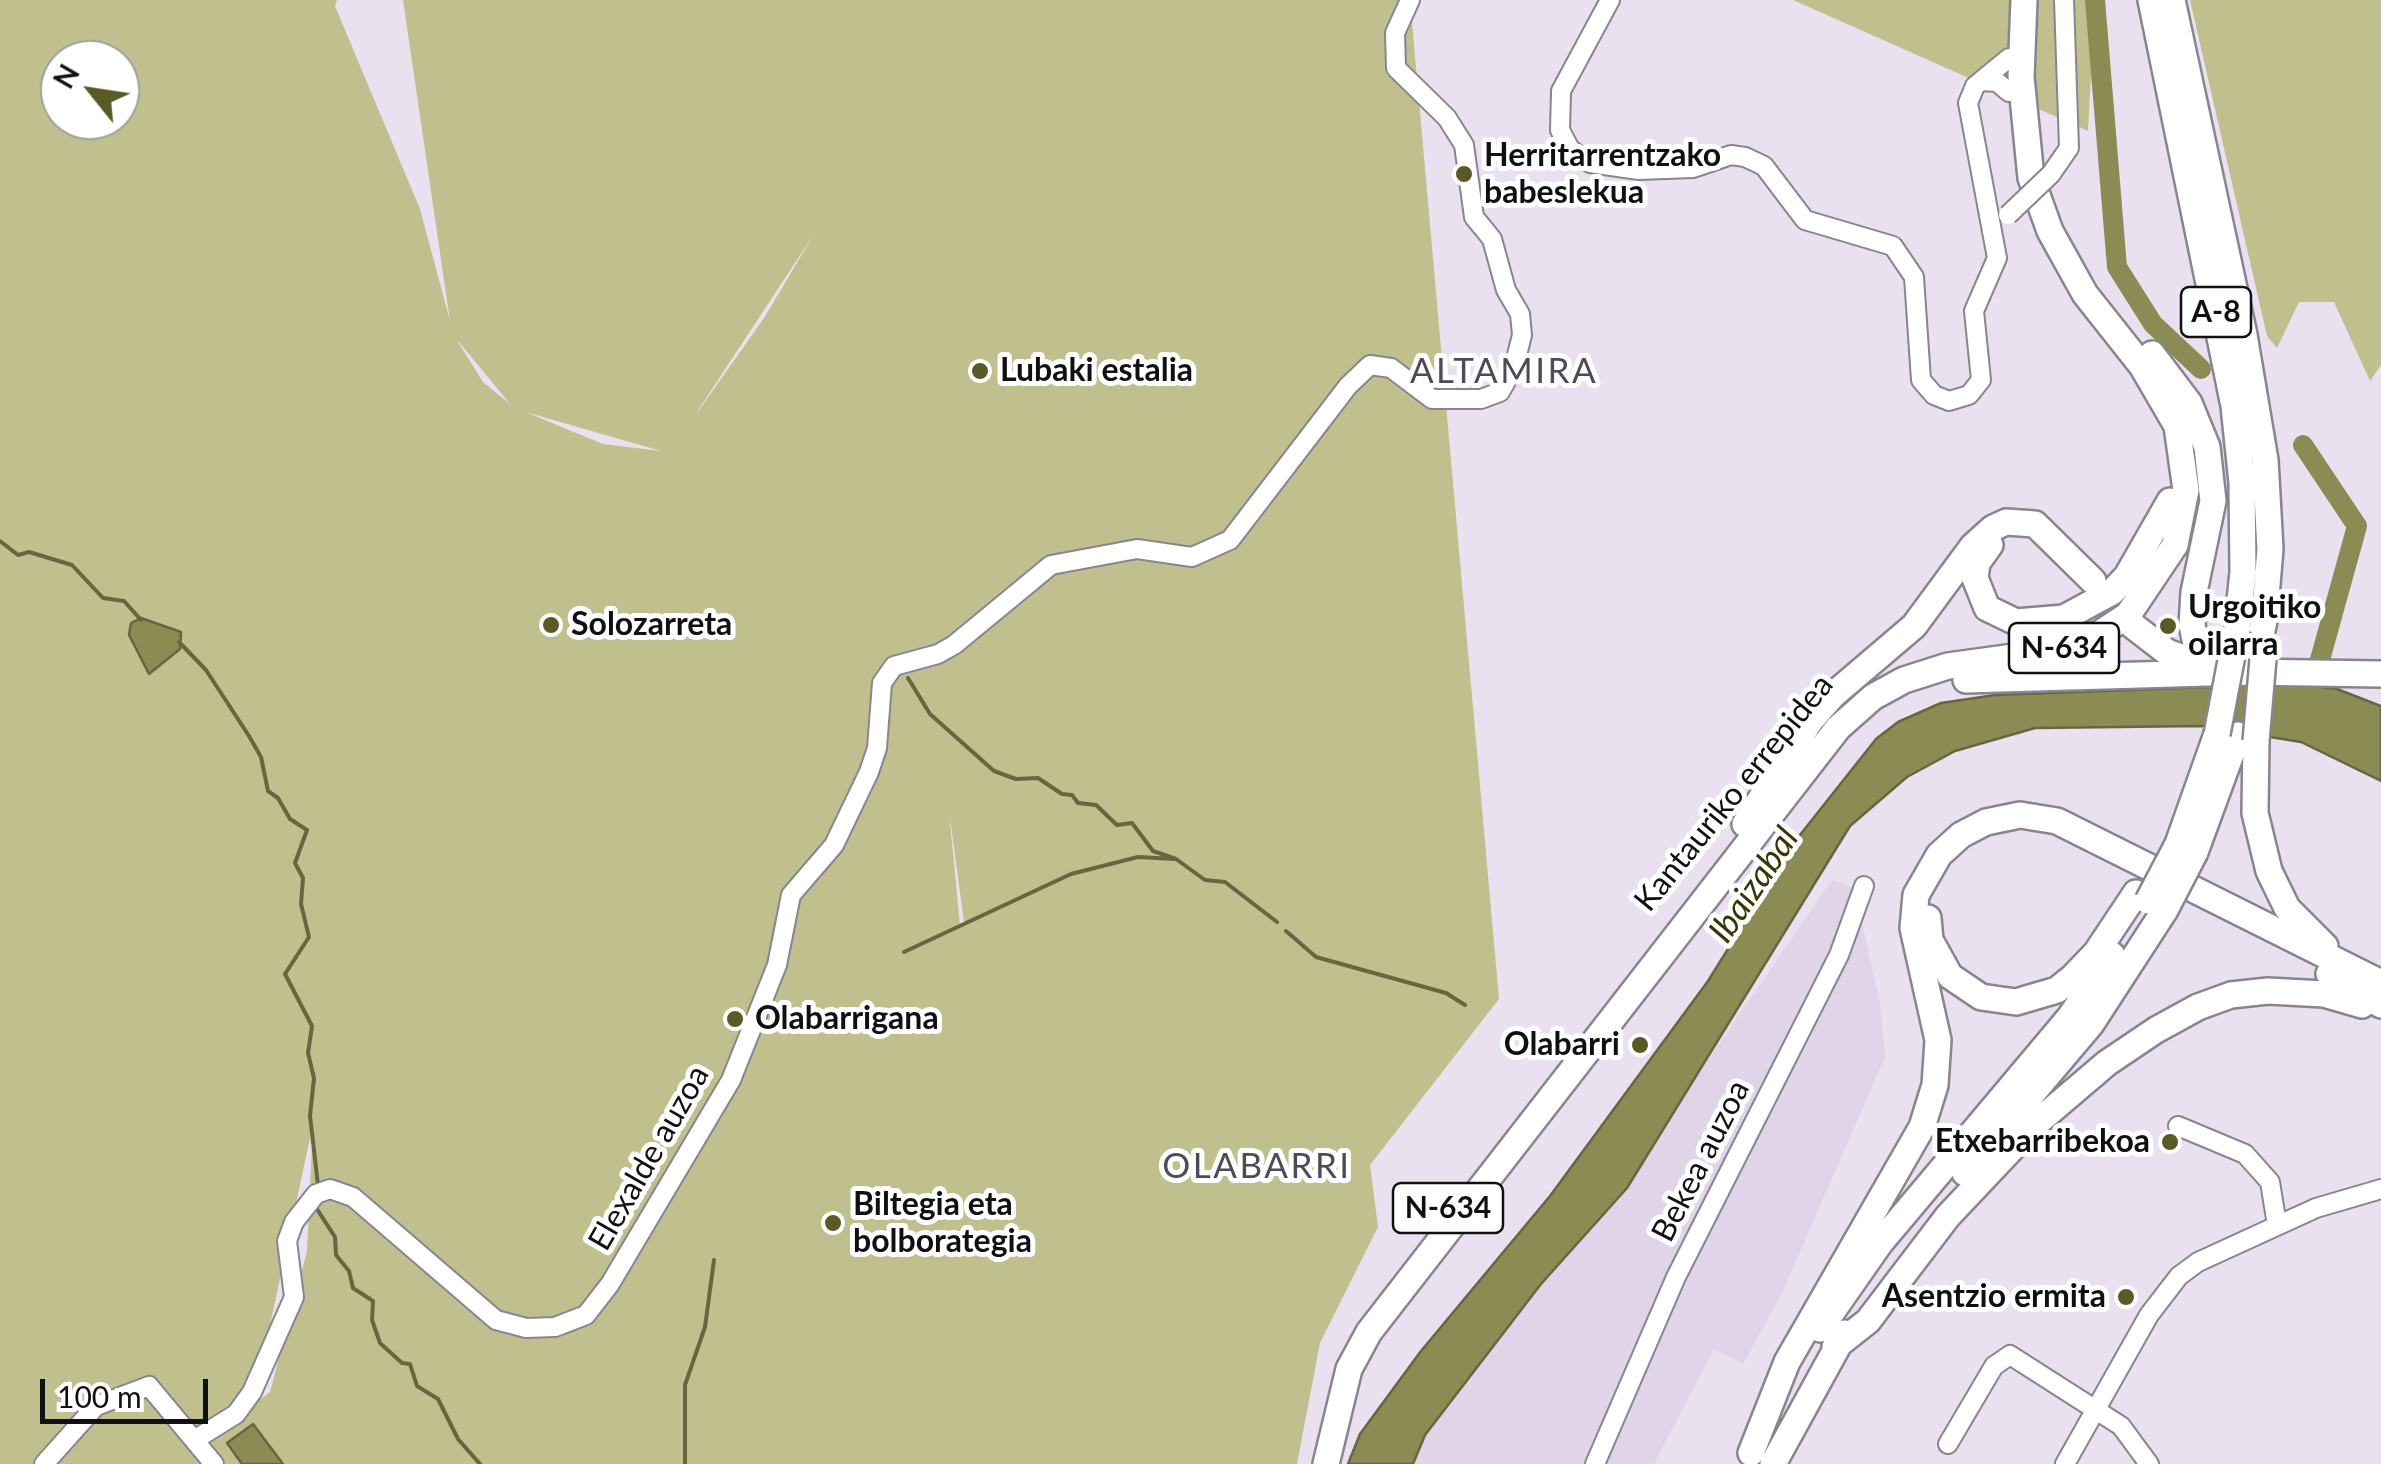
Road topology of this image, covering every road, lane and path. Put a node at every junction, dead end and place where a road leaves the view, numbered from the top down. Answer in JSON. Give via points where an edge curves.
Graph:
{"nodes":[{"id":1,"x":1410,"y":0,"type":"edge"},
{"id":2,"x":1610,"y":0,"type":"edge"},
{"id":3,"x":2011,"y":0,"type":"edge"},
{"id":4,"x":2024,"y":0,"type":"edge"},
{"id":5,"x":2034,"y":0,"type":"edge"},
{"id":6,"x":2064,"y":0,"type":"edge"},
{"id":7,"x":2151,"y":0,"type":"edge"},
{"id":8,"x":2172,"y":0,"type":"edge"},
{"id":9,"x":2013,"y":76,"type":"junction"},
{"id":10,"x":1981,"y":81,"type":"junction"},
{"id":11,"x":1993,"y":228,"type":"junction"},
{"id":12,"x":2050,"y":231,"type":"junction"},
{"id":13,"x":2170,"y":502,"type":"junction"},
{"id":14,"x":2060,"y":544,"type":"junction"},
{"id":15,"x":2093,"y":581,"type":"dead end"},
{"id":16,"x":2254,"y":663,"type":"junction"},
{"id":17,"x":2170,"y":674,"type":"junction"},
{"id":18,"x":2381,"y":674,"type":"edge"},
{"id":19,"x":2237,"y":737,"type":"junction"},
{"id":20,"x":1744,"y":824,"type":"junction"},
{"id":21,"x":2179,"y":844,"type":"junction"},
{"id":22,"x":1864,"y":886,"type":"dead end"},
{"id":23,"x":2150,"y":901,"type":"junction"},
{"id":24,"x":1675,"y":937,"type":"junction"},
{"id":25,"x":2376,"y":980,"type":"edge"},
{"id":26,"x":2381,"y":1008,"type":"edge"},
{"id":27,"x":2178,"y":1126,"type":"dead end"},
{"id":28,"x":2381,"y":1189,"type":"edge"},
{"id":29,"x":2277,"y":1226,"type":"junction"},
{"id":30,"x":1836,"y":1347,"type":"junction"},
{"id":31,"x":2094,"y":1408,"type":"junction"},
{"id":32,"x":196,"y":1439,"type":"junction"},
{"id":33,"x":1948,"y":1444,"type":"dead end"},
{"id":34,"x":1756,"y":1460,"type":"edge"},
{"id":35,"x":44,"y":1464,"type":"edge"},
{"id":36,"x":214,"y":1464,"type":"edge"},
{"id":37,"x":1311,"y":1464,"type":"edge"},
{"id":38,"x":1326,"y":1464,"type":"edge"},
{"id":39,"x":1595,"y":1464,"type":"edge"},
{"id":40,"x":2065,"y":1464,"type":"edge"},
{"id":41,"x":2150,"y":1464,"type":"edge"}],
"edges":[{"from":1,"to":32,"type":"street","name":"Elexalde auzoa","via":[[1395,33],[1396,68],[1464,145],[1474,217],[1492,239],[1520,314],[1513,372],[1490,398],[1432,399],[1376,362],[1348,386],[1230,540],[1192,558],[1119,550],[1051,564],[954,645],[894,666],[882,683],[869,772],[834,844],[791,895],[777,965],[731,1080],[586,1315],[555,1327],[496,1320],[353,1197],[330,1189],[316,1194],[294,1222],[287,1242],[294,1297],[252,1392],[236,1414]]},
{"from":2,"to":11,"type":"street","via":[[1561,91],[1560,130],[1570,149],[1596,164],[1639,170],[1746,157],[1764,166],[1806,220],[1893,246],[1914,277],[1921,380],[1943,400],[1960,400],[1981,380],[1974,314],[1997,265]]},
{"from":3,"to":9,"type":"highway","name":"Kantauriko errepidea","number":"N-634"},
{"from":4,"to":9,"type":"highway","name":"Kantauriko errepidea","number":"N-634"},
{"from":5,"to":9,"type":"highway","number":"N-634","via":[[2032,58]]},
{"from":6,"to":11,"type":"street","bridge":true,"via":[[2069,148],[2052,174]]},
{"from":7,"to":19,"type":"highway","number":"A-8","bridge":true,"via":[[2234,406],[2244,572]]},
{"from":8,"to":16,"type":"highway","number":"A-8","via":[[2260,420],[2270,520],[2264,622]]},
{"from":9,"to":10,"type":"street"},
{"from":9,"to":10,"type":"street"},
{"from":9,"to":12,"type":"highway","name":"Kantauriko errepidea","number":"N-634","via":[[2032,178]]},
{"from":9,"to":13,"type":"highway","name":"Kantauriko errepidea","number":"N-634","via":[[2012,160],[2029,214],[2072,299],[2150,404],[2169,454]]},
{"from":10,"to":11,"type":"street","via":[[1970,93],[1968,114]]},
{"from":12,"to":16,"type":"highway","via":[[2194,415],[2214,485],[2192,624],[2196,644],[2208,658]]},
{"from":12,"to":24,"type":"highway","name":"Kantauriko errepidea","number":"N-634","via":[[2085,294],[2142,366],[2177,426],[2186,490],[2175,545],[2128,615],[2099,634],[2057,651],[1948,666],[1864,703]]},
{"from":13,"to":14,"type":"highway","via":[[2126,576],[2088,607],[2041,622],[2016,622],[1987,608],[1975,578],[1977,562],[1992,543],[2017,531]]},
{"from":13,"to":20,"type":"highway","name":"Kantauriko errepidea","number":"N-634","via":[[2149,564],[2118,603],[2051,638],[1944,655],[1867,684],[1829,717]]},
{"from":14,"to":15,"type":"highway"},
{"from":14,"to":20,"type":"highway","via":[[2022,522],[2006,522],[1980,538],[1914,626],[1810,720]]},
{"from":16,"to":17,"type":"highway"},
{"from":16,"to":17,"type":"highway","via":[[2187,662],[2132,625]]},
{"from":16,"to":18,"type":"highway"},
{"from":16,"to":19,"type":"highway","bridge":true},
{"from":17,"to":24,"type":"highway","via":[[1951,681],[1886,704],[1848,736],[1742,873]]},
{"from":19,"to":21,"type":"highway","number":"A-8"},
{"from":19,"to":21,"type":"highway","number":"A-8","via":[[2207,771]]},
{"from":19,"to":25,"type":"highway","via":[[2278,893],[2306,930]]},
{"from":20,"to":37,"type":"highway","name":"Kantauriko errepidea","number":"N-634","via":[[1365,1318],[1331,1384]]},
{"from":21,"to":23,"type":"highway","number":"A-8","bridge":true},
{"from":22,"to":39,"type":"street","name":"Bekea auzoa","via":[[1839,954],[1676,1276]]},
{"from":23,"to":26,"type":"highway","via":[[2074,977],[2037,998],[1999,1001],[1966,989],[1939,962],[1930,940],[1931,898],[1950,863],[1991,838],[2058,838],[2132,870]]},
{"from":23,"to":30,"type":"highway","number":"A-8","via":[[2091,1024],[1898,1257]]},
{"from":23,"to":34,"type":"highway","number":"A-8","via":[[2070,1017],[1880,1243],[1816,1336]]},
{"from":24,"to":38,"type":"highway","name":"Kantauriko errepidea","number":"N-634","via":[[1369,1332],[1349,1369]]},
{"from":25,"to":34,"type":"highway","via":[[2058,821],[2020,815],[1960,834],[1939,854],[1916,896],[1913,928],[1938,1040],[1935,1085],[1922,1128],[1787,1362]]},
{"from":26,"to":30,"type":"highway","via":[[2324,994],[2268,991],[2198,1007],[2156,1030],[2107,1064],[1989,1169],[1868,1321]]},
{"from":27,"to":29,"type":"street","via":[[2245,1154],[2270,1182]]},
{"from":28,"to":29,"type":"street"},
{"from":29,"to":31,"type":"street","via":[[2179,1276]]},
{"from":30,"to":34,"type":"highway","number":"A-8"},
{"from":31,"to":33,"type":"street","via":[[2010,1355],[1994,1366]]},
{"from":31,"to":40,"type":"street"},
{"from":31,"to":41,"type":"street","via":[[2121,1426]]},
{"from":32,"to":35,"type":"street","via":[[149,1386],[136,1388],[96,1406]]},
{"from":32,"to":36,"type":"street"}]}
